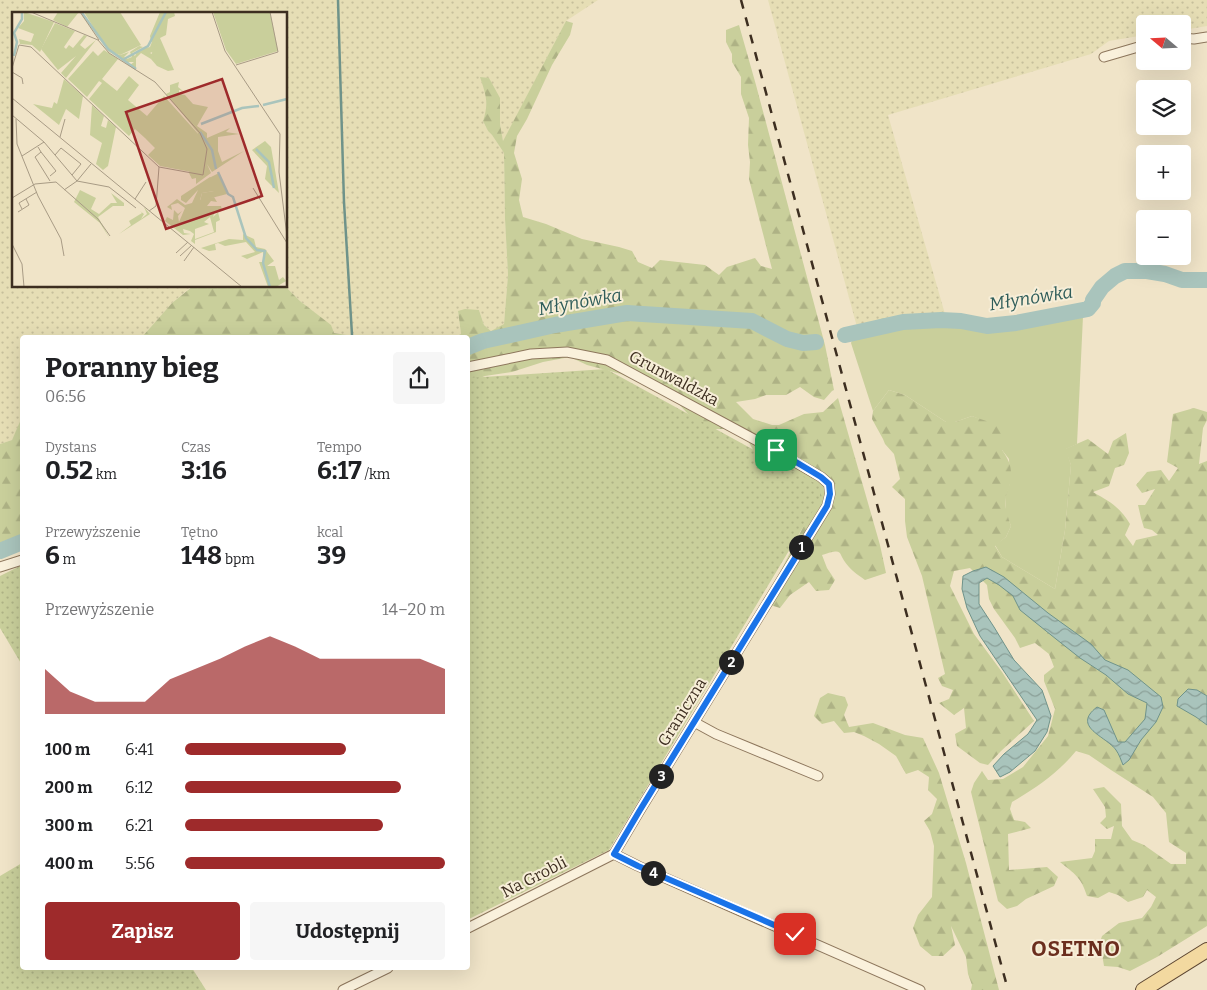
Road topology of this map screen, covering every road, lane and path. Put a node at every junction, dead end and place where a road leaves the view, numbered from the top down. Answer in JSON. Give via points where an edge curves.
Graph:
{"nodes":[{"id":1,"x":1207,"y":36,"type":"edge"},
{"id":2,"x":1191,"y":39,"type":"edge"},
{"id":3,"x":1136,"y":47,"type":"edge"},
{"id":4,"x":1104,"y":56,"type":"dead end"},
{"id":5,"x":470,"y":367,"type":"edge"},
{"id":6,"x":827,"y":506,"type":"joint"},
{"id":7,"x":20,"y":561,"type":"edge"},
{"id":8,"x":0,"y":566,"type":"edge"},
{"id":9,"x":694,"y":722,"type":"junction"},
{"id":10,"x":818,"y":776,"type":"dead end"},
{"id":11,"x":614,"y":854,"type":"junction"},
{"id":12,"x":470,"y":927,"type":"edge"},
{"id":13,"x":1207,"y":950,"type":"edge"},
{"id":14,"x":384,"y":970,"type":"edge"},
{"id":15,"x":343,"y":990,"type":"edge"},
{"id":16,"x":920,"y":990,"type":"edge"},
{"id":17,"x":1143,"y":990,"type":"edge"}],
"edges":[{"from":1,"to":2,"type":"street"},
{"from":3,"to":4,"type":"street"},
{"from":5,"to":6,"type":"street","name":"Grunwaldzka","via":[[531,354],[567,352],[607,360],[821,477],[829,484]]},
{"from":6,"to":9,"type":"street","name":"Graniczna"},
{"from":7,"to":8,"type":"street"},
{"from":9,"to":10,"type":"street"},
{"from":9,"to":11,"type":"street","name":"Graniczna"},
{"from":11,"to":12,"type":"street","name":"Na Grobli"},
{"from":11,"to":16,"type":"street"},
{"from":13,"to":17,"type":"main road"},
{"from":14,"to":15,"type":"street"}]}
